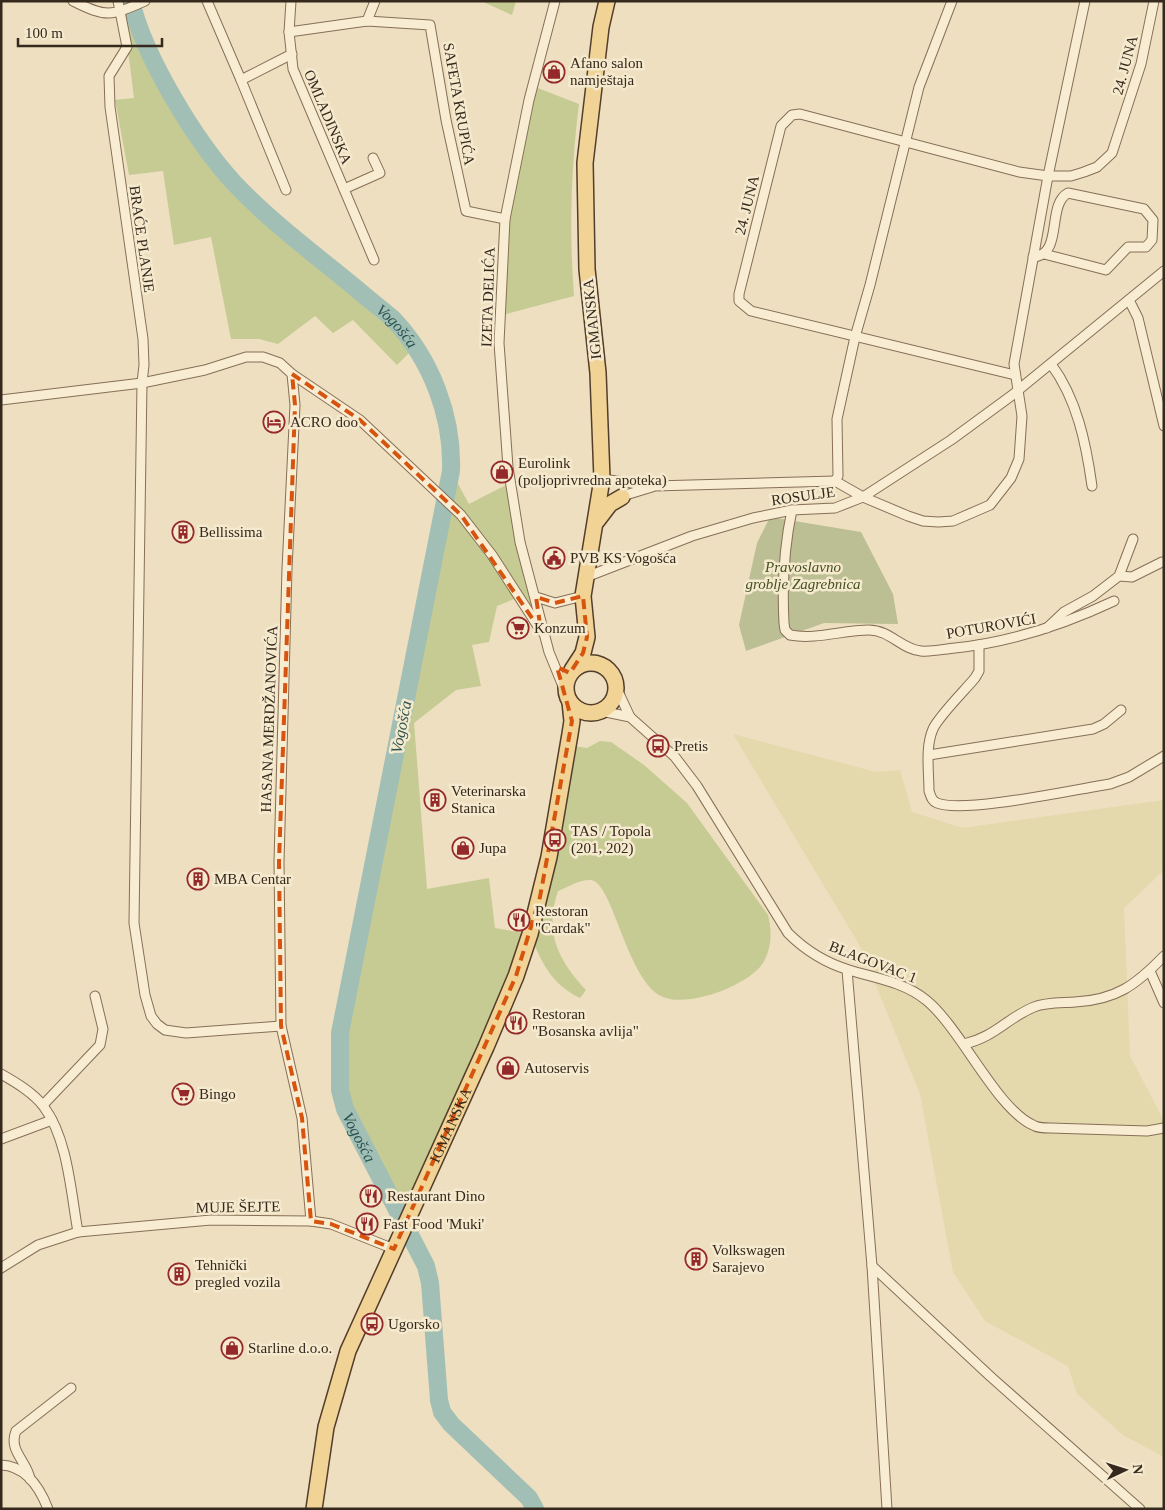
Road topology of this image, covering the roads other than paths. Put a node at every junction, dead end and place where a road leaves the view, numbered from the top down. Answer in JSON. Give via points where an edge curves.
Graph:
{"nodes":[{"id":1,"x":73,"y":1,"type":"edge"},
{"id":2,"x":118,"y":1,"type":"edge"},
{"id":3,"x":145,"y":1,"type":"edge"},
{"id":4,"x":207,"y":1,"type":"edge"},
{"id":5,"x":291,"y":1,"type":"edge"},
{"id":6,"x":375,"y":1,"type":"edge"},
{"id":7,"x":555,"y":1,"type":"edge"},
{"id":8,"x":607,"y":1,"type":"edge"},
{"id":9,"x":952,"y":1,"type":"edge"},
{"id":10,"x":1085,"y":1,"type":"edge"},
{"id":11,"x":1154,"y":1,"type":"edge"},
{"id":12,"x":122,"y":11,"type":"junction"},
{"id":13,"x":367,"y":21,"type":"junction"},
{"id":14,"x":289,"y":32,"type":"junction"},
{"id":15,"x":292,"y":54,"type":"junction"},
{"id":16,"x":241,"y":80,"type":"junction"},
{"id":17,"x":905,"y":142,"type":"junction"},
{"id":18,"x":373,"y":158,"type":"dead end"},
{"id":19,"x":1048,"y":176,"type":"junction"},
{"id":20,"x":344,"y":189,"type":"junction"},
{"id":21,"x":286,"y":190,"type":"dead end"},
{"id":22,"x":505,"y":218,"type":"junction"},
{"id":23,"x":1044,"y":254,"type":"junction"},
{"id":24,"x":1033,"y":256,"type":"junction"},
{"id":25,"x":374,"y":260,"type":"dead end"},
{"id":26,"x":1164,"y":271,"type":"edge"},
{"id":27,"x":1129,"y":300,"type":"junction"},
{"id":28,"x":854,"y":337,"type":"junction"},
{"id":29,"x":1051,"y":364,"type":"junction"},
{"id":30,"x":292,"y":374,"type":"junction"},
{"id":31,"x":1015,"y":375,"type":"junction"},
{"id":32,"x":142,"y":383,"type":"junction"},
{"id":33,"x":1018,"y":389,"type":"junction"},
{"id":34,"x":1,"y":400,"type":"edge"},
{"id":35,"x":1164,"y":426,"type":"edge"},
{"id":36,"x":602,"y":479,"type":"junction"},
{"id":37,"x":836,"y":481,"type":"junction"},
{"id":38,"x":654,"y":486,"type":"junction"},
{"id":39,"x":1092,"y":486,"type":"dead end"},
{"id":40,"x":600,"y":496,"type":"junction"},
{"id":41,"x":622,"y":497,"type":"junction"},
{"id":42,"x":863,"y":497,"type":"junction"},
{"id":43,"x":792,"y":510,"type":"junction"},
{"id":44,"x":596,"y":522,"type":"junction"},
{"id":45,"x":1133,"y":539,"type":"dead end"},
{"id":46,"x":1162,"y":562,"type":"dead end"},
{"id":47,"x":1119,"y":576,"type":"junction"},
{"id":48,"x":586,"y":577,"type":"junction"},
{"id":49,"x":583,"y":596,"type":"junction"},
{"id":50,"x":536,"y":597,"type":"junction"},
{"id":51,"x":1114,"y":601,"type":"dead end"},
{"id":52,"x":1044,"y":630,"type":"junction"},
{"id":53,"x":587,"y":637,"type":"junction"},
{"id":54,"x":545,"y":638,"type":"junction"},
{"id":55,"x":979,"y":645,"type":"junction"},
{"id":56,"x":555,"y":666,"type":"junction"},
{"id":57,"x":605,"y":667,"type":"junction"},
{"id":58,"x":571,"y":672,"type":"junction"},
{"id":59,"x":616,"y":687,"type":"junction"},
{"id":60,"x":568,"y":699,"type":"junction"},
{"id":61,"x":1121,"y":710,"type":"dead end"},
{"id":62,"x":596,"y":712,"type":"junction"},
{"id":63,"x":630,"y":717,"type":"junction"},
{"id":64,"x":570,"y":734,"type":"junction"},
{"id":65,"x":929,"y":755,"type":"junction"},
{"id":66,"x":1164,"y":756,"type":"edge"},
{"id":67,"x":1164,"y":956,"type":"edge"},
{"id":68,"x":847,"y":970,"type":"junction"},
{"id":69,"x":1150,"y":971,"type":"junction"},
{"id":70,"x":96,"y":996,"type":"dead end"},
{"id":71,"x":1164,"y":1003,"type":"edge"},
{"id":72,"x":282,"y":1026,"type":"junction"},
{"id":73,"x":964,"y":1044,"type":"junction"},
{"id":74,"x":1,"y":1074,"type":"edge"},
{"id":75,"x":43,"y":1106,"type":"junction"},
{"id":76,"x":52,"y":1120,"type":"junction"},
{"id":77,"x":1164,"y":1128,"type":"edge"},
{"id":78,"x":1,"y":1139,"type":"edge"},
{"id":79,"x":311,"y":1221,"type":"junction"},
{"id":80,"x":78,"y":1232,"type":"junction"},
{"id":81,"x":394,"y":1249,"type":"junction"},
{"id":82,"x":872,"y":1266,"type":"junction"},
{"id":83,"x":1,"y":1268,"type":"edge"},
{"id":84,"x":71,"y":1388,"type":"dead end"},
{"id":85,"x":1,"y":1465,"type":"edge"},
{"id":86,"x":30,"y":1479,"type":"junction"},
{"id":87,"x":48,"y":1509,"type":"edge"},
{"id":88,"x":314,"y":1509,"type":"edge"},
{"id":89,"x":887,"y":1509,"type":"edge"},
{"id":90,"x":1140,"y":1509,"type":"edge"}],
"edges":[{"from":1,"to":12,"type":"street","via":[[101,14]]},
{"from":2,"to":12,"type":"street","name":"BRAĆE PLANJE"},
{"from":3,"to":12,"type":"street"},
{"from":4,"to":16,"type":"street"},
{"from":5,"to":14,"type":"street","name":"OMLADINSKA"},
{"from":6,"to":13,"type":"street"},
{"from":7,"to":22,"type":"street","name":"IZETA DELIĆA","via":[[529,100]]},
{"from":8,"to":36,"type":"main road","name":"IGMANSKA","via":[[585,163],[587,269],[598,372]]},
{"from":9,"to":17,"type":"street","via":[[919,87]]},
{"from":10,"to":19,"type":"street"},
{"from":11,"to":19,"type":"street","name":"24. JUNA","via":[[1141,64],[1112,153],[1098,167],[1071,176]]},
{"from":12,"to":32,"type":"street","name":"BRAĆE PLANJE","via":[[127,47],[109,76],[108,90],[143,339]]},
{"from":13,"to":14,"type":"street","name":"SAFETA KRUPIĆA"},
{"from":13,"to":22,"type":"street","name":"SAFETA KRUPIĆA","via":[[430,25],[466,211]]},
{"from":14,"to":15,"type":"street","name":"OMLADINSKA"},
{"from":15,"to":16,"type":"street","name":"OMLADINSKA"},
{"from":15,"to":20,"type":"street","name":"OMLADINSKA","via":[[293,68]]},
{"from":16,"to":21,"type":"street"},
{"from":17,"to":19,"type":"street","name":"24. JUNA","via":[[1019,172]]},
{"from":17,"to":28,"type":"street","via":[[870,286]]},
{"from":17,"to":28,"type":"street","name":"24. JUNA","via":[[800,114],[792,115],[781,126],[739,294],[740,301],[751,311]]},
{"from":18,"to":20,"type":"street","name":"OMLADINSKA","via":[[380,173]]},
{"from":19,"to":24,"type":"street"},
{"from":20,"to":25,"type":"street","name":"OMLADINSKA"},
{"from":22,"to":50,"type":"street","name":"IZETA DELIĆA","via":[[499,343],[508,467],[520,542]]},
{"from":23,"to":23,"type":"street","via":[[1049,249],[1060,202],[1068,193],[1144,209],[1153,220],[1152,240],[1146,247],[1128,247],[1106,270]]},
{"from":23,"to":24,"type":"street"},
{"from":24,"to":31,"type":"street","via":[[1014,364]]},
{"from":26,"to":27,"type":"street","name":"ROSULJE"},
{"from":27,"to":29,"type":"street","name":"ROSULJE"},
{"from":27,"to":35,"type":"street","via":[[1138,318]]},
{"from":28,"to":31,"type":"street"},
{"from":28,"to":37,"type":"street","via":[[837,419]]},
{"from":29,"to":33,"type":"street","name":"ROSULJE"},
{"from":29,"to":39,"type":"street","via":[[1080,423]]},
{"from":30,"to":32,"type":"street","via":[[280,362],[246,357],[205,370]]},
{"from":30,"to":54,"type":"street","via":[[360,420],[461,515],[492,555]]},
{"from":30,"to":72,"type":"street","name":"HASANA MERDŽANOVIĆA","via":[[295,405],[279,862]]},
{"from":31,"to":33,"type":"street"},
{"from":32,"to":34,"type":"street"},
{"from":32,"to":72,"type":"street","name":"BRAĆE PLANJE","via":[[134,923],[145,995],[157,1024],[176,1033]]},
{"from":33,"to":42,"type":"street","name":"ROSULJE","via":[[951,440]]},
{"from":33,"to":42,"type":"street","via":[[1022,416],[1019,459],[1011,478],[990,504],[953,521],[938,522],[923,521]]},
{"from":36,"to":38,"type":"street"},
{"from":36,"to":40,"type":"main road","name":"IGMANSKA"},
{"from":37,"to":38,"type":"street"},
{"from":37,"to":42,"type":"street"},
{"from":38,"to":41,"type":"street"},
{"from":40,"to":41,"type":"street"},
{"from":40,"to":44,"type":"main road","name":"IGMANSKA"},
{"from":41,"to":44,"type":"main road","via":[[610,504]]},
{"from":42,"to":43,"type":"street","name":"ROSULJE","via":[[835,508]]},
{"from":43,"to":48,"type":"street","name":"ROSULJE","via":[[692,536]]},
{"from":43,"to":55,"type":"street","name":"POTUROVIĆI","via":[[783,583],[784,623],[790,635],[815,636],[868,630],[887,633],[921,651]]},
{"from":44,"to":48,"type":"main road","name":"IGMANSKA"},
{"from":45,"to":47,"type":"street"},
{"from":46,"to":47,"type":"street","via":[[1132,577]]},
{"from":47,"to":52,"type":"street","via":[[1064,612]]},
{"from":48,"to":49,"type":"main road","name":"IGMANSKA"},
{"from":49,"to":50,"type":"street","via":[[555,603]]},
{"from":49,"to":53,"type":"main road","name":"IGMANSKA"},
{"from":50,"to":54,"type":"street","name":"IZETA DELIĆA"},
{"from":51,"to":52,"type":"street","name":"POTUROVIĆI"},
{"from":52,"to":55,"type":"street","name":"POTUROVIĆI"},
{"from":53,"to":57,"type":"main road","name":"IGMANSKA"},
{"from":53,"to":58,"type":"main road","name":"IGMANSKA","via":[[583,653]]},
{"from":54,"to":56,"type":"street","name":"IZETA DELIĆA"},
{"from":55,"to":65,"type":"street","via":[[979,671],[933,728]]},
{"from":56,"to":58,"type":"street"},
{"from":56,"to":60,"type":"street","name":"IZETA DELIĆA"},
{"from":57,"to":58,"type":"main road","via":[[588,663]]},
{"from":57,"to":59,"type":"main road","via":[[613,676]]},
{"from":58,"to":60,"type":"main road","via":[[567,680]]},
{"from":59,"to":62,"type":"main road","via":[[612,701]]},
{"from":59,"to":63,"type":"street"},
{"from":60,"to":62,"type":"main road","via":[[582,712]]},
{"from":60,"to":64,"type":"main road","name":"IGMANSKA","via":[[572,720]]},
{"from":61,"to":65,"type":"street","via":[[1093,729]]},
{"from":62,"to":63,"type":"street","name":"BLAGOVAC 1"},
{"from":62,"to":64,"type":"main road","via":[[583,717]]},
{"from":63,"to":68,"type":"street","name":"BLAGOVAC 1","via":[[675,757],[697,786],[788,933],[802,947]]},
{"from":64,"to":81,"type":"main road","name":"IGMANSKA","via":[[540,897],[516,976]]},
{"from":65,"to":66,"type":"street","via":[[931,798],[936,803],[966,806],[1110,784]]},
{"from":67,"to":69,"type":"street"},
{"from":68,"to":73,"type":"street","name":"BLAGOVAC 1","via":[[896,983],[927,1000]]},
{"from":68,"to":82,"type":"street"},
{"from":69,"to":71,"type":"street"},
{"from":69,"to":73,"type":"street","via":[[1121,992],[1099,999],[1034,1006],[994,1034]]},
{"from":70,"to":75,"type":"street","via":[[103,1029],[100,1045]]},
{"from":72,"to":79,"type":"street","name":"HASANA MERDŽANOVIĆA","via":[[302,1118]]},
{"from":73,"to":77,"type":"street","name":"BLAGOVAC 1","via":[[1007,1102],[1024,1120],[1036,1127],[1116,1131]]},
{"from":74,"to":75,"type":"street"},
{"from":75,"to":76,"type":"street"},
{"from":76,"to":78,"type":"street"},
{"from":76,"to":80,"type":"street","via":[[64,1154]]},
{"from":79,"to":80,"type":"street","name":"MUJE ŠEJTE","via":[[211,1220]]},
{"from":79,"to":81,"type":"street","name":"MUJE ŠEJTE","via":[[331,1224]]},
{"from":80,"to":83,"type":"street","name":"MUJE ŠEJTE","via":[[38,1245]]},
{"from":81,"to":88,"type":"main road","name":"IGMANSKA","via":[[348,1351],[334,1395]]},
{"from":82,"to":89,"type":"street"},
{"from":82,"to":90,"type":"street"},
{"from":84,"to":86,"type":"street","via":[[16,1431],[14,1448],[28,1468]]},
{"from":85,"to":86,"type":"street","via":[[20,1470]]},
{"from":86,"to":87,"type":"street"}]}
